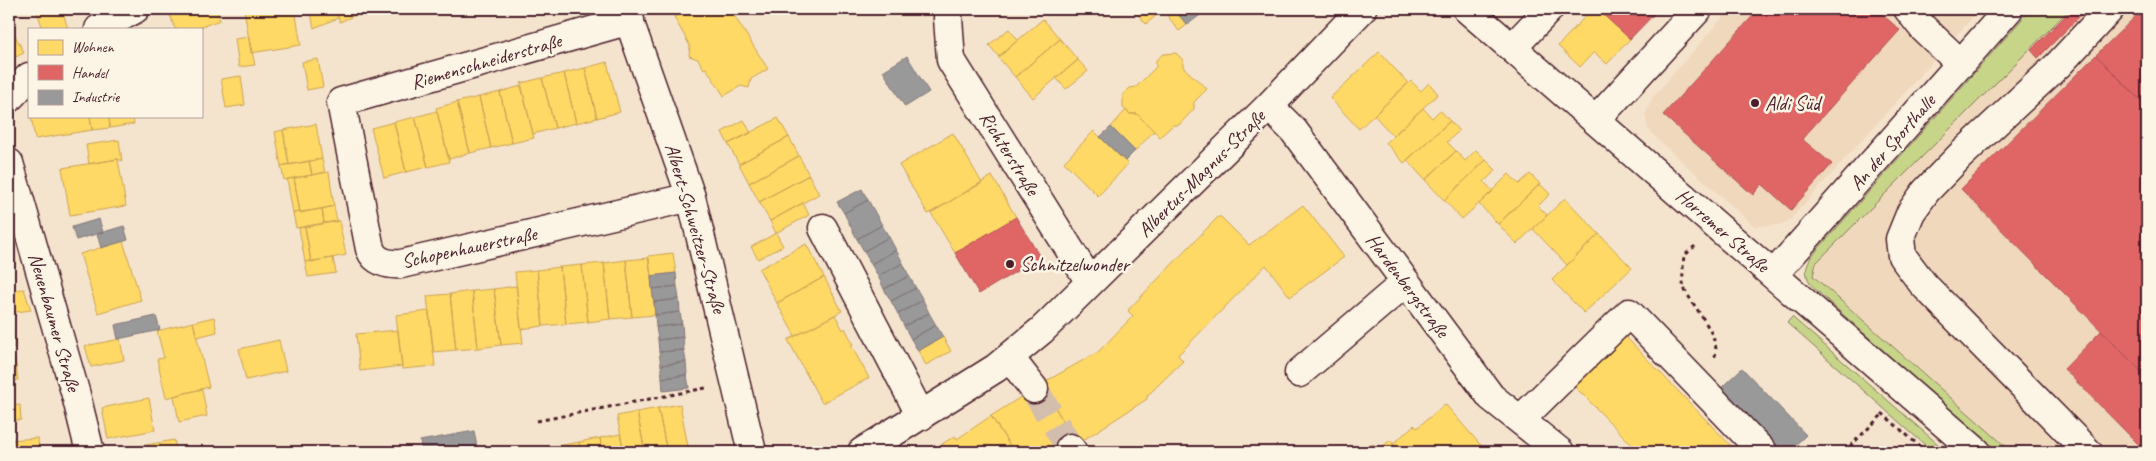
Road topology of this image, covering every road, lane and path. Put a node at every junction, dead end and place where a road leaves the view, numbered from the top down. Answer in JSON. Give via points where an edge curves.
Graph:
{"nodes":[{"id":1,"x":135,"y":9,"type":"edge"},
{"id":2,"x":1362,"y":9,"type":"edge"},
{"id":3,"x":1467,"y":9,"type":"edge"},
{"id":4,"x":1549,"y":9,"type":"edge"},
{"id":5,"x":1698,"y":9,"type":"edge"},
{"id":6,"x":1908,"y":9,"type":"edge"},
{"id":7,"x":2009,"y":9,"type":"edge"},
{"id":8,"x":2110,"y":9,"type":"edge"},
{"id":9,"x":628,"y":14,"type":"edge"},
{"id":10,"x":948,"y":18,"type":"dead end"},
{"id":11,"x":101,"y":28,"type":"edge"},
{"id":12,"x":1512,"y":48,"type":"junction"},
{"id":13,"x":1961,"y":64,"type":"junction"},
{"id":14,"x":28,"y":78,"type":"edge"},
{"id":15,"x":9,"y":98,"type":"edge"},
{"id":16,"x":341,"y":102,"type":"joint"},
{"id":17,"x":1269,"y":106,"type":"junction"},
{"id":18,"x":1596,"y":120,"type":"junction"},
{"id":19,"x":9,"y":163,"type":"edge"},
{"id":20,"x":691,"y":197,"type":"junction"},
{"id":21,"x":823,"y":228,"type":"dead end"},
{"id":22,"x":1696,"y":245,"type":"dead end"},
{"id":23,"x":1774,"y":274,"type":"junction"},
{"id":24,"x":1090,"y":282,"type":"junction"},
{"id":25,"x":1406,"y":282,"type":"junction"},
{"id":26,"x":1010,"y":358,"type":"junction"},
{"id":27,"x":1712,"y":360,"type":"dead end"},
{"id":28,"x":1299,"y":373,"type":"dead end"},
{"id":29,"x":736,"y":382,"type":"junction"},
{"id":30,"x":1034,"y":389,"type":"tunnel mouth"},
{"id":31,"x":1883,"y":414,"type":"dead end"},
{"id":32,"x":921,"y":416,"type":"junction"},
{"id":33,"x":1520,"y":420,"type":"junction"},
{"id":34,"x":537,"y":421,"type":"dead end"},
{"id":35,"x":1552,"y":450,"type":"edge"},
{"id":36,"x":90,"y":452,"type":"edge"},
{"id":37,"x":752,"y":452,"type":"edge"},
{"id":38,"x":862,"y":452,"type":"edge"},
{"id":39,"x":1763,"y":452,"type":"edge"},
{"id":40,"x":1844,"y":452,"type":"edge"},
{"id":41,"x":1977,"y":452,"type":"edge"},
{"id":42,"x":2088,"y":452,"type":"edge"}],
"edges":[{"from":1,"to":11,"type":"street"},
{"from":2,"to":17,"type":"street","name":"Albertus-Magnus-Straße"},
{"from":3,"to":12,"type":"street","name":"Horremer Straße"},
{"from":4,"to":12,"type":"street"},
{"from":5,"to":18,"type":"street"},
{"from":6,"to":13,"type":"street"},
{"from":7,"to":13,"type":"street","name":"An der Sporthalle"},
{"from":8,"to":42,"type":"street","via":[[2058,65],[1926,191],[1911,212],[1900,239],[1902,256],[1923,284]]},
{"from":9,"to":16,"type":"street","name":"Riemenschneiderstraße"},
{"from":9,"to":20,"type":"street","name":"Albert-Schweitzer-Straße"},
{"from":10,"to":24,"type":"street","name":"Richterstraße","via":[[951,60]]},
{"from":12,"to":18,"type":"street","name":"Horremer Straße"},
{"from":13,"to":23,"type":"street","name":"An der Sporthalle"},
{"from":14,"to":15,"type":"street"},
{"from":16,"to":20,"type":"street","name":"Schopenhauerstraße","via":[[370,249],[378,260],[389,264],[401,264]]},
{"from":17,"to":24,"type":"street","name":"Albertus-Magnus-Straße"},
{"from":17,"to":25,"type":"street","name":"Hardenbergstraße","via":[[1294,131]]},
{"from":18,"to":23,"type":"street","name":"Horremer Straße"},
{"from":19,"to":36,"type":"street","name":"Neuenbaumer Straße"},
{"from":20,"to":29,"type":"street","name":"Albert-Schweitzer-Straße"},
{"from":21,"to":32,"type":"street"},
{"from":22,"to":27,"type":"path","via":[[1684,257],[1683,287],[1717,348]]},
{"from":23,"to":41,"type":"street","name":"Horremer Straße"},
{"from":24,"to":26,"type":"street","name":"Albertus-Magnus-Straße"},
{"from":25,"to":28,"type":"street"},
{"from":25,"to":33,"type":"street","name":"Hardenbergstraße","via":[[1490,397]]},
{"from":26,"to":30,"type":"street"},
{"from":26,"to":32,"type":"street","name":"Albertus-Magnus-Straße"},
{"from":29,"to":34,"type":"path"},
{"from":29,"to":37,"type":"street","name":"Albert-Schweitzer-Straße"},
{"from":31,"to":40,"type":"path"},
{"from":32,"to":38,"type":"street","name":"Albertus-Magnus-Straße"},
{"from":33,"to":35,"type":"street","name":"Hardenbergstraße"},
{"from":33,"to":39,"type":"street","via":[[1629,313]]}]}
